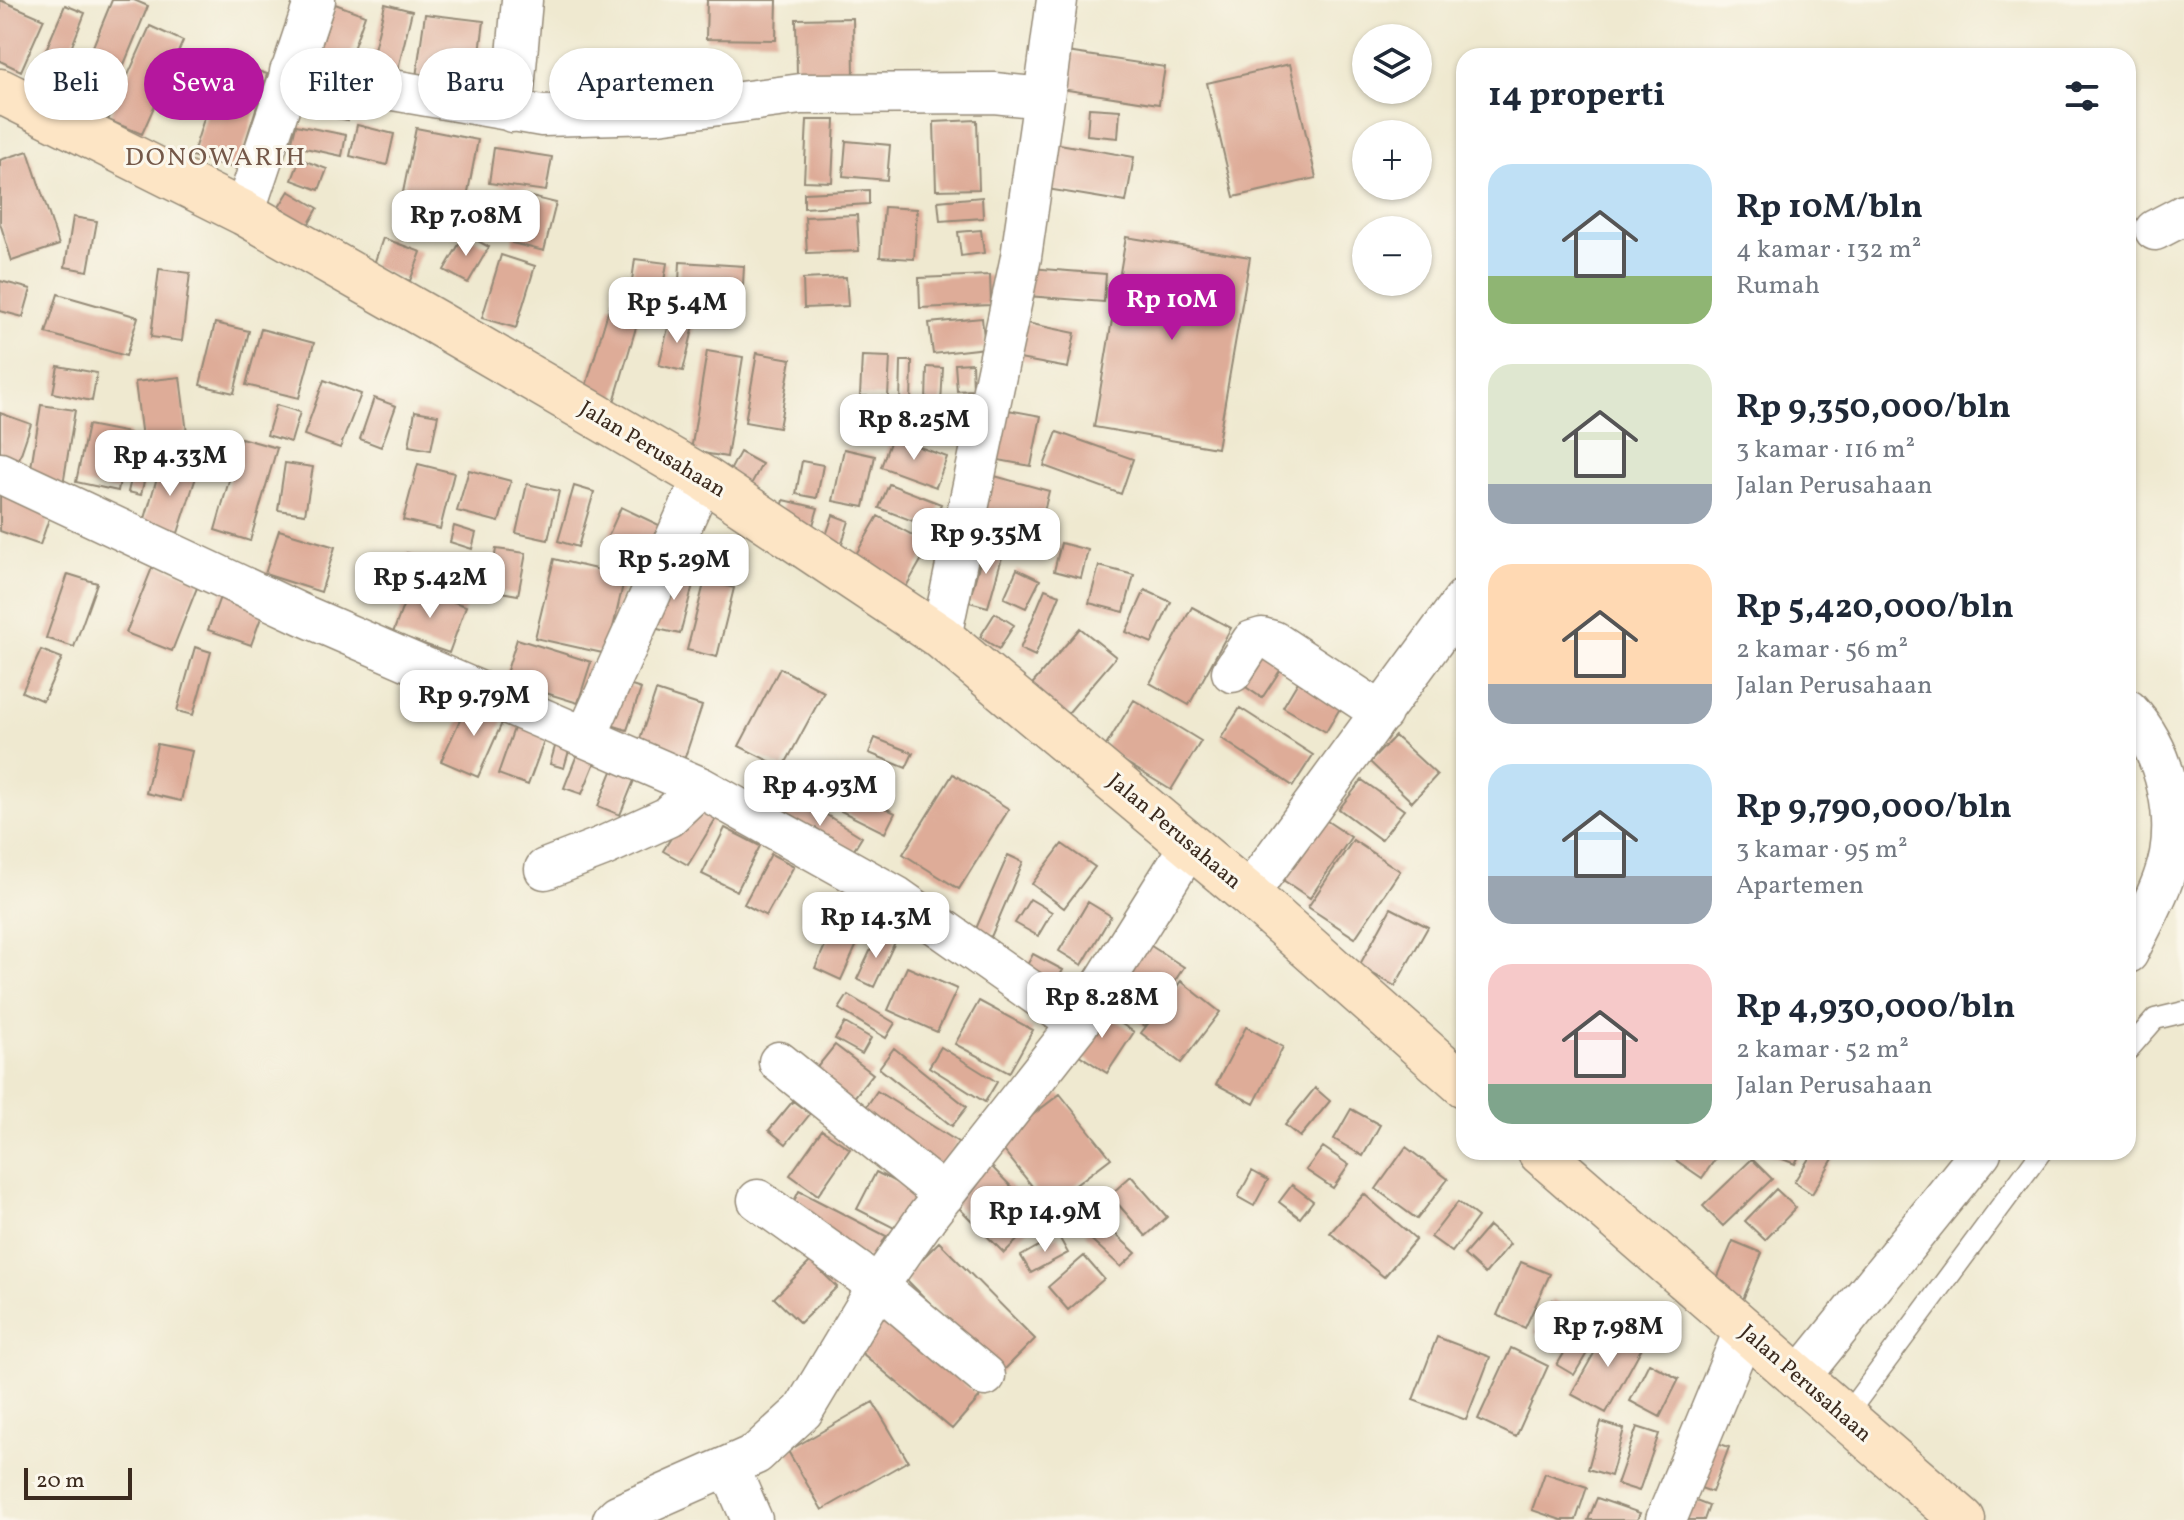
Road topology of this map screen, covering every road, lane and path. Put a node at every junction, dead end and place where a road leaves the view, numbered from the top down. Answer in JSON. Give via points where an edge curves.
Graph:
{"nodes":[{"id":1,"x":315,"y":0,"type":"edge"},
{"id":2,"x":522,"y":0,"type":"edge"},
{"id":3,"x":1057,"y":0,"type":"edge"},
{"id":4,"x":298,"y":48,"type":"edge"},
{"id":5,"x":518,"y":48,"type":"edge"},
{"id":6,"x":0,"y":91,"type":"edge"},
{"id":7,"x":1044,"y":98,"type":"junction"},
{"id":8,"x":280,"y":103,"type":"edge"},
{"id":9,"x":533,"y":115,"type":"edge"},
{"id":10,"x":244,"y":213,"type":"junction"},
{"id":11,"x":0,"y":473,"type":"edge"},
{"id":12,"x":703,"y":478,"type":"junction"},
{"id":13,"x":1456,"y":610,"type":"edge"},
{"id":14,"x":941,"y":637,"type":"junction"},
{"id":15,"x":1232,"y":672,"type":"dead end"},
{"id":16,"x":1382,"y":713,"type":"junction"},
{"id":17,"x":2136,"y":718,"type":"edge"},
{"id":18,"x":586,"y":737,"type":"junction"},
{"id":19,"x":700,"y":787,"type":"junction"},
{"id":20,"x":1190,"y":845,"type":"junction"},
{"id":21,"x":545,"y":869,"type":"dead end"},
{"id":22,"x":1248,"y":894,"type":"junction"},
{"id":23,"x":2136,"y":936,"type":"edge"},
{"id":24,"x":2184,"y":1012,"type":"edge"},
{"id":25,"x":1078,"y":1024,"type":"junction"},
{"id":26,"x":2136,"y":1041,"type":"edge"},
{"id":27,"x":779,"y":1062,"type":"dead end"},
{"id":28,"x":1456,"y":1078,"type":"edge"},
{"id":29,"x":1549,"y":1160,"type":"edge"},
{"id":30,"x":1975,"y":1160,"type":"edge"},
{"id":31,"x":2035,"y":1160,"type":"edge"},
{"id":32,"x":944,"y":1195,"type":"junction"},
{"id":33,"x":758,"y":1200,"type":"dead end"},
{"id":34,"x":878,"y":1286,"type":"junction"},
{"id":35,"x":1744,"y":1331,"type":"junction"},
{"id":36,"x":985,"y":1376,"type":"dead end"},
{"id":37,"x":1798,"y":1379,"type":"junction"},
{"id":38,"x":1844,"y":1418,"type":"junction"},
{"id":39,"x":729,"y":1467,"type":"junction"},
{"id":40,"x":613,"y":1520,"type":"edge"},
{"id":41,"x":752,"y":1520,"type":"edge"},
{"id":42,"x":1666,"y":1520,"type":"edge"},
{"id":43,"x":1963,"y":1520,"type":"edge"}],
"edges":[{"from":1,"to":4,"type":"street"},
{"from":2,"to":5,"type":"street"},
{"from":3,"to":7,"type":"street"},
{"from":6,"to":10,"type":"main road","name":"Jalan Perusahaan"},
{"from":7,"to":9,"type":"street","via":[[994,93],[801,94],[658,113]]},
{"from":7,"to":14,"type":"street","via":[[1021,257]]},
{"from":8,"to":10,"type":"street"},
{"from":10,"to":12,"type":"main road","name":"Jalan Perusahaan"},
{"from":11,"to":18,"type":"street","via":[[303,615]]},
{"from":12,"to":14,"type":"main road","name":"Jalan Perusahaan"},
{"from":12,"to":18,"type":"street"},
{"from":13,"to":16,"type":"street"},
{"from":14,"to":20,"type":"main road","name":"Jalan Perusahaan"},
{"from":15,"to":16,"type":"street","via":[[1252,641],[1273,641]]},
{"from":16,"to":22,"type":"street"},
{"from":17,"to":23,"type":"street","via":[[2157,755],[2171,809],[2164,878]]},
{"from":18,"to":19,"type":"street"},
{"from":19,"to":21,"type":"street","via":[[668,817]]},
{"from":19,"to":25,"type":"street","via":[[897,897]]},
{"from":20,"to":22,"type":"main road","name":"Jalan Perusahaan"},
{"from":20,"to":25,"type":"street"},
{"from":22,"to":28,"type":"main road","name":"Jalan Perusahaan"},
{"from":24,"to":26,"type":"lane","via":[[2155,1019]]},
{"from":25,"to":32,"type":"street"},
{"from":27,"to":32,"type":"street"},
{"from":29,"to":35,"type":"main road","name":"Jalan Perusahaan"},
{"from":30,"to":37,"type":"street"},
{"from":31,"to":38,"type":"lane"},
{"from":32,"to":34,"type":"street"},
{"from":33,"to":34,"type":"street"},
{"from":34,"to":36,"type":"street"},
{"from":34,"to":39,"type":"street","via":[[803,1411],[756,1454]]},
{"from":35,"to":37,"type":"main road","name":"Jalan Perusahaan"},
{"from":35,"to":42,"type":"street"},
{"from":37,"to":38,"type":"main road","name":"Jalan Perusahaan"},
{"from":38,"to":43,"type":"main road","name":"Jalan Perusahaan"},
{"from":39,"to":40,"type":"street"},
{"from":39,"to":41,"type":"street"}]}
